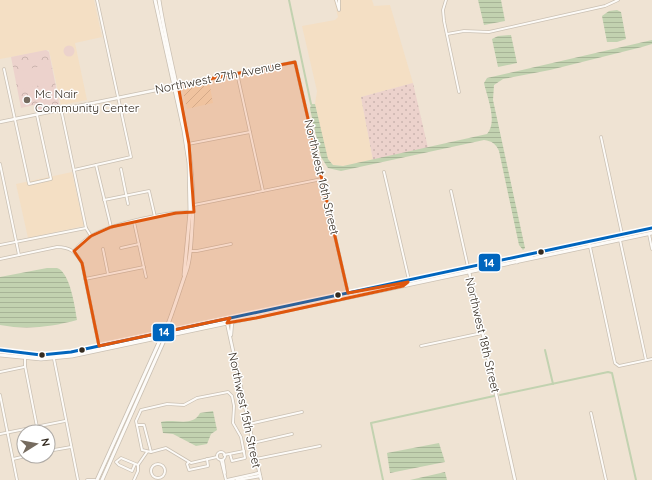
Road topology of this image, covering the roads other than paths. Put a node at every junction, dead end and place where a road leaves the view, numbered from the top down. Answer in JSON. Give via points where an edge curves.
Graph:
{"nodes":[{"id":1,"x":97,"y":0,"type":"edge"},
{"id":2,"x":155,"y":0,"type":"edge"},
{"id":3,"x":159,"y":0,"type":"edge"},
{"id":4,"x":446,"y":0,"type":"edge"},
{"id":5,"x":618,"y":0,"type":"edge"},
{"id":6,"x":162,"y":24,"type":"junction"},
{"id":7,"x":447,"y":34,"type":"junction"},
{"id":8,"x":295,"y":62,"type":"joint"},
{"id":9,"x":4,"y":69,"type":"dead end"},
{"id":10,"x":237,"y":73,"type":"junction"},
{"id":11,"x":176,"y":86,"type":"junction"},
{"id":12,"x":459,"y":92,"type":"dead end"},
{"id":13,"x":118,"y":97,"type":"junction"},
{"id":14,"x":60,"y":109,"type":"junction"},
{"id":15,"x":37,"y":114,"type":"junction"},
{"id":16,"x":14,"y":119,"type":"junction"},
{"id":17,"x":0,"y":122,"type":"edge"},
{"id":18,"x":250,"y":132,"type":"junction"},
{"id":19,"x":601,"y":137,"type":"dead end"},
{"id":20,"x":188,"y":144,"type":"junction"},
{"id":21,"x":0,"y":164,"type":"edge"},
{"id":22,"x":96,"y":165,"type":"junction"},
{"id":23,"x":121,"y":169,"type":"dead end"},
{"id":24,"x":74,"y":170,"type":"junction"},
{"id":25,"x":384,"y":172,"type":"dead end"},
{"id":26,"x":322,"y":178,"type":"junction"},
{"id":27,"x":190,"y":187,"type":"junction"},
{"id":28,"x":451,"y":190,"type":"dead end"},
{"id":29,"x":263,"y":191,"type":"junction"},
{"id":30,"x":126,"y":195,"type":"junction"},
{"id":31,"x":104,"y":200,"type":"junction"},
{"id":32,"x":128,"y":204,"type":"dead end"},
{"id":33,"x":194,"y":205,"type":"junction"},
{"id":34,"x":192,"y":212,"type":"junction"},
{"id":35,"x":155,"y":217,"type":"junction"},
{"id":36,"x":134,"y":222,"type":"junction"},
{"id":37,"x":111,"y":227,"type":"junction"},
{"id":38,"x":86,"y":228,"type":"junction"},
{"id":39,"x":652,"y":228,"type":"edge"},
{"id":40,"x":648,"y":229,"type":"junction"},
{"id":41,"x":622,"y":234,"type":"junction"},
{"id":42,"x":650,"y":234,"type":"edge"},
{"id":43,"x":643,"y":235,"type":"junction"},
{"id":44,"x":91,"y":236,"type":"junction"},
{"id":45,"x":620,"y":240,"type":"junction"},
{"id":46,"x":16,"y":242,"type":"junction"},
{"id":47,"x":589,"y":242,"type":"junction"},
{"id":48,"x":139,"y":244,"type":"junction"},
{"id":49,"x":231,"y":244,"type":"dead end"},
{"id":50,"x":0,"y":245,"type":"edge"},
{"id":51,"x":590,"y":246,"type":"junction"},
{"id":52,"x":121,"y":248,"type":"dead end"},
{"id":53,"x":103,"y":249,"type":"dead end"},
{"id":54,"x":652,"y":249,"type":"edge"},
{"id":55,"x":74,"y":251,"type":"junction"},
{"id":56,"x":190,"y":251,"type":"junction"},
{"id":57,"x":532,"y":254,"type":"junction"},
{"id":58,"x":19,"y":255,"type":"junction"},
{"id":59,"x":0,"y":259,"type":"edge"},
{"id":60,"x":516,"y":262,"type":"junction"},
{"id":61,"x":144,"y":267,"type":"junction"},
{"id":62,"x":468,"y":267,"type":"junction"},
{"id":63,"x":469,"y":272,"type":"junction"},
{"id":64,"x":108,"y":274,"type":"junction"},
{"id":65,"x":184,"y":275,"type":"junction"},
{"id":66,"x":146,"y":277,"type":"dead end"},
{"id":67,"x":85,"y":279,"type":"junction"},
{"id":68,"x":414,"y":279,"type":"junction"},
{"id":69,"x":409,"y":280,"type":"junction"},
{"id":70,"x":409,"y":284,"type":"junction"},
{"id":71,"x":403,"y":286,"type":"junction"},
{"id":72,"x":348,"y":293,"type":"junction"},
{"id":73,"x":237,"y":317,"type":"junction"},
{"id":74,"x":225,"y":319,"type":"junction"},
{"id":75,"x":232,"y":322,"type":"junction"},
{"id":76,"x":227,"y":323,"type":"junction"},
{"id":77,"x":219,"y":325,"type":"junction"},
{"id":78,"x":165,"y":332,"type":"junction"},
{"id":79,"x":484,"y":333,"type":"junction"},
{"id":80,"x":166,"y":337,"type":"junction"},
{"id":81,"x":160,"y":338,"type":"junction"},
{"id":82,"x":230,"y":340,"type":"junction"},
{"id":83,"x":99,"y":346,"type":"junction"},
{"id":84,"x":421,"y":346,"type":"dead end"},
{"id":85,"x":0,"y":350,"type":"edge"},
{"id":86,"x":90,"y":353,"type":"junction"},
{"id":87,"x":26,"y":354,"type":"junction"},
{"id":88,"x":32,"y":354,"type":"junction"},
{"id":89,"x":0,"y":355,"type":"edge"},
{"id":90,"x":20,"y":358,"type":"junction"},
{"id":91,"x":25,"y":359,"type":"junction"},
{"id":92,"x":54,"y":359,"type":"junction"},
{"id":93,"x":652,"y":359,"type":"edge"},
{"id":94,"x":646,"y":360,"type":"junction"},
{"id":95,"x":24,"y":366,"type":"junction"},
{"id":96,"x":0,"y":372,"type":"edge"},
{"id":97,"x":0,"y":395,"type":"edge"},
{"id":98,"x":302,"y":412,"type":"dead end"},
{"id":99,"x":591,"y":413,"type":"dead end"},
{"id":100,"x":66,"y":421,"type":"junction"},
{"id":101,"x":37,"y":424,"type":"edge"},
{"id":102,"x":49,"y":424,"type":"edge"},
{"id":103,"x":249,"y":424,"type":"junction"},
{"id":104,"x":137,"y":425,"type":"junction"},
{"id":105,"x":16,"y":431,"type":"edge"},
{"id":106,"x":8,"y":433,"type":"junction"},
{"id":107,"x":0,"y":434,"type":"edge"},
{"id":108,"x":292,"y":434,"type":"dead end"},
{"id":109,"x":253,"y":443,"type":"junction"},
{"id":110,"x":320,"y":446,"type":"dead end"},
{"id":111,"x":71,"y":447,"type":"junction"},
{"id":112,"x":56,"y":450,"type":"edge"},
{"id":113,"x":244,"y":451,"type":"junction"},
{"id":114,"x":147,"y":452,"type":"junction"},
{"id":115,"x":151,"y":452,"type":"junction"},
{"id":116,"x":230,"y":454,"type":"junction"},
{"id":117,"x":224,"y":455,"type":"junction"},
{"id":118,"x":217,"y":457,"type":"junction"},
{"id":119,"x":16,"y":458,"type":"edge"},
{"id":120,"x":13,"y":459,"type":"junction"},
{"id":121,"x":207,"y":459,"type":"junction"},
{"id":122,"x":256,"y":459,"type":"junction"},
{"id":123,"x":222,"y":460,"type":"junction"},
{"id":124,"x":189,"y":462,"type":"junction"},
{"id":125,"x":134,"y":464,"type":"junction"},
{"id":126,"x":138,"y":465,"type":"junction"},
{"id":127,"x":259,"y":474,"type":"junction"},
{"id":128,"x":160,"y":479,"type":"edge"},
{"id":129,"x":17,"y":480,"type":"edge"},
{"id":130,"x":78,"y":480,"type":"edge"},
{"id":131,"x":87,"y":480,"type":"edge"},
{"id":132,"x":97,"y":480,"type":"edge"},
{"id":133,"x":103,"y":480,"type":"edge"},
{"id":134,"x":134,"y":480,"type":"edge"},
{"id":135,"x":227,"y":480,"type":"edge"},
{"id":136,"x":237,"y":480,"type":"edge"},
{"id":137,"x":261,"y":480,"type":"edge"},
{"id":138,"x":515,"y":480,"type":"edge"},
{"id":139,"x":606,"y":480,"type":"edge"}],
"edges":[{"from":1,"to":13,"type":"street"},
{"from":2,"to":6,"type":"main road"},
{"from":3,"to":6,"type":"main road"},
{"from":4,"to":7,"type":"street","via":[[443,14]]},
{"from":5,"to":7,"type":"street","via":[[600,8],[489,32],[464,31]]},
{"from":6,"to":11,"type":"main road"},
{"from":6,"to":11,"type":"main road"},
{"from":7,"to":12,"type":"street"},
{"from":8,"to":10,"type":"street","name":"Northwest 27th Avenue"},
{"from":8,"to":26,"type":"street","name":"Northwest 16th Street"},
{"from":9,"to":16,"type":"street"},
{"from":10,"to":11,"type":"street","name":"Northwest 27th Avenue"},
{"from":10,"to":18,"type":"street"},
{"from":11,"to":13,"type":"street","name":"Northwest 27th Avenue"},
{"from":11,"to":20,"type":"main road"},
{"from":13,"to":14,"type":"street","name":"Northwest 27th Avenue"},
{"from":13,"to":22,"type":"street","via":[[131,157]]},
{"from":14,"to":15,"type":"street","name":"Northwest 27th Avenue"},
{"from":14,"to":24,"type":"street"},
{"from":15,"to":16,"type":"street","name":"Northwest 27th Avenue"},
{"from":15,"to":16,"type":"street","via":[[51,179],[29,184]]},
{"from":16,"to":17,"type":"street","name":"Northwest 27th Avenue"},
{"from":18,"to":20,"type":"street"},
{"from":18,"to":29,"type":"street"},
{"from":19,"to":41,"type":"street"},
{"from":20,"to":27,"type":"main road"},
{"from":20,"to":33,"type":"main road"},
{"from":21,"to":46,"type":"street"},
{"from":22,"to":24,"type":"street"},
{"from":22,"to":31,"type":"street"},
{"from":23,"to":30,"type":"street"},
{"from":24,"to":38,"type":"street"},
{"from":25,"to":69,"type":"street"},
{"from":26,"to":29,"type":"street"},
{"from":26,"to":72,"type":"street","name":"Northwest 16th Street"},
{"from":27,"to":33,"type":"main road"},
{"from":27,"to":34,"type":"main road"},
{"from":28,"to":62,"type":"street","name":"Northwest 18th Street"},
{"from":29,"to":33,"type":"street"},
{"from":30,"to":31,"type":"street"},
{"from":30,"to":32,"type":"street"},
{"from":30,"to":35,"type":"street","via":[[149,191]]},
{"from":31,"to":37,"type":"street"},
{"from":33,"to":34,"type":"main road"},
{"from":34,"to":35,"type":"street"},
{"from":34,"to":56,"type":"main road"},
{"from":34,"to":65,"type":"main road"},
{"from":35,"to":36,"type":"street"},
{"from":36,"to":37,"type":"street"},
{"from":36,"to":48,"type":"street"},
{"from":37,"to":44,"type":"street"},
{"from":38,"to":44,"type":"street"},
{"from":38,"to":46,"type":"street"},
{"from":39,"to":40,"type":"main road"},
{"from":40,"to":41,"type":"main road"},
{"from":40,"to":43,"type":"main road"},
{"from":41,"to":47,"type":"main road"},
{"from":42,"to":43,"type":"main road"},
{"from":42,"to":54,"type":"street"},
{"from":43,"to":45,"type":"main road"},
{"from":44,"to":55,"type":"street"},
{"from":45,"to":51,"type":"main road"},
{"from":45,"to":94,"type":"street"},
{"from":46,"to":50,"type":"street"},
{"from":46,"to":58,"type":"street"},
{"from":47,"to":51,"type":"street"},
{"from":47,"to":57,"type":"main road"},
{"from":48,"to":52,"type":"street"},
{"from":48,"to":61,"type":"street"},
{"from":49,"to":56,"type":"street"},
{"from":51,"to":60,"type":"main road"},
{"from":51,"to":94,"type":"street","via":[[617,365]]},
{"from":53,"to":64,"type":"street"},
{"from":55,"to":58,"type":"street","via":[[57,247]]},
{"from":55,"to":67,"type":"street","via":[[82,263]]},
{"from":56,"to":65,"type":"main road"},
{"from":57,"to":60,"type":"main road"},
{"from":57,"to":62,"type":"main road"},
{"from":58,"to":59,"type":"street"},
{"from":60,"to":63,"type":"main road"},
{"from":61,"to":64,"type":"street"},
{"from":61,"to":66,"type":"street"},
{"from":62,"to":63,"type":"street","name":"Northwest 18th Street"},
{"from":62,"to":68,"type":"main road"},
{"from":63,"to":70,"type":"main road"},
{"from":63,"to":79,"type":"street","name":"Northwest 18th Street"},
{"from":64,"to":67,"type":"street"},
{"from":65,"to":78,"type":"main road"},
{"from":67,"to":83,"type":"street"},
{"from":68,"to":69,"type":"main road"},
{"from":68,"to":70,"type":"main road"},
{"from":69,"to":71,"type":"main road"},
{"from":69,"to":72,"type":"main road"},
{"from":70,"to":71,"type":"main road"},
{"from":71,"to":75,"type":"main road"},
{"from":72,"to":73,"type":"main road"},
{"from":73,"to":74,"type":"main road"},
{"from":73,"to":76,"type":"main road"},
{"from":74,"to":77,"type":"main road"},
{"from":74,"to":78,"type":"main road"},
{"from":75,"to":76,"type":"main road"},
{"from":75,"to":82,"type":"street","name":"Northwest 15th Street"},
{"from":76,"to":77,"type":"main road"},
{"from":76,"to":82,"type":"street","name":"Northwest 15th Street"},
{"from":77,"to":80,"type":"main road"},
{"from":78,"to":80,"type":"main road"},
{"from":78,"to":81,"type":"main road"},
{"from":78,"to":83,"type":"main road"},
{"from":79,"to":84,"type":"street"},
{"from":79,"to":138,"type":"street","name":"Northwest 18th Street"},
{"from":80,"to":81,"type":"main road"},
{"from":80,"to":133,"type":"main road"},
{"from":81,"to":86,"type":"main road"},
{"from":81,"to":132,"type":"main road"},
{"from":82,"to":103,"type":"street","name":"Northwest 15th Street"},
{"from":83,"to":86,"type":"main road"},
{"from":83,"to":88,"type":"main road","via":[[55,354]]},
{"from":85,"to":87,"type":"main road"},
{"from":86,"to":92,"type":"main road"},
{"from":87,"to":88,"type":"main road"},
{"from":87,"to":90,"type":"main road"},
{"from":88,"to":91,"type":"main road"},
{"from":89,"to":90,"type":"main road"},
{"from":90,"to":91,"type":"main road"},
{"from":91,"to":92,"type":"main road"},
{"from":91,"to":95,"type":"street"},
{"from":92,"to":100,"type":"street"},
{"from":93,"to":94,"type":"street"},
{"from":95,"to":96,"type":"street"},
{"from":95,"to":101,"type":"street"},
{"from":97,"to":106,"type":"street"},
{"from":98,"to":103,"type":"street"},
{"from":99,"to":139,"type":"street"},
{"from":100,"to":102,"type":"street"},
{"from":100,"to":111,"type":"street"},
{"from":103,"to":109,"type":"street","name":"Northwest 15th Street"},
{"from":104,"to":113,"type":"street","via":[[136,418],[141,410],[167,404],[182,405],[197,398],[230,392],[234,406],[234,423]]},
{"from":104,"to":114,"type":"street","via":[[142,450]]},
{"from":104,"to":115,"type":"street","via":[[144,425]]},
{"from":105,"to":106,"type":"street"},
{"from":106,"to":107,"type":"street"},
{"from":106,"to":120,"type":"street"},
{"from":108,"to":109,"type":"street"},
{"from":109,"to":122,"type":"street","name":"Northwest 15th Street"},
{"from":110,"to":122,"type":"street"},
{"from":111,"to":112,"type":"street"},
{"from":111,"to":130,"type":"street"},
{"from":113,"to":116,"type":"street"},
{"from":113,"to":116,"type":"street","via":[[245,458],[237,460],[232,461]]},
{"from":114,"to":115,"type":"street"},
{"from":114,"to":126,"type":"street"},
{"from":115,"to":124,"type":"street","via":[[166,448]]},
{"from":116,"to":117,"type":"street"},
{"from":117,"to":118,"type":"street","via":[[220,452]]},
{"from":117,"to":123,"type":"street"},
{"from":118,"to":121,"type":"street"},
{"from":118,"to":123,"type":"street"},
{"from":119,"to":120,"type":"street"},
{"from":120,"to":129,"type":"street"},
{"from":121,"to":124,"type":"street"},
{"from":121,"to":124,"type":"street","via":[[208,466],[189,470]]},
{"from":122,"to":127,"type":"street","name":"Northwest 15th Street"},
{"from":123,"to":135,"type":"street"},
{"from":125,"to":125,"type":"street","via":[[132,471],[116,462],[121,458]]},
{"from":125,"to":126,"type":"street"},
{"from":126,"to":134,"type":"street"},
{"from":127,"to":135,"type":"street"},
{"from":127,"to":136,"type":"street"},
{"from":127,"to":137,"type":"street","name":"Northwest 15th Street"},
{"from":128,"to":128,"type":"street","via":[[165,474],[165,469],[161,464],[156,464],[152,474]]},
{"from":131,"to":132,"type":"street"},
{"from":132,"to":133,"type":"street"}]}
